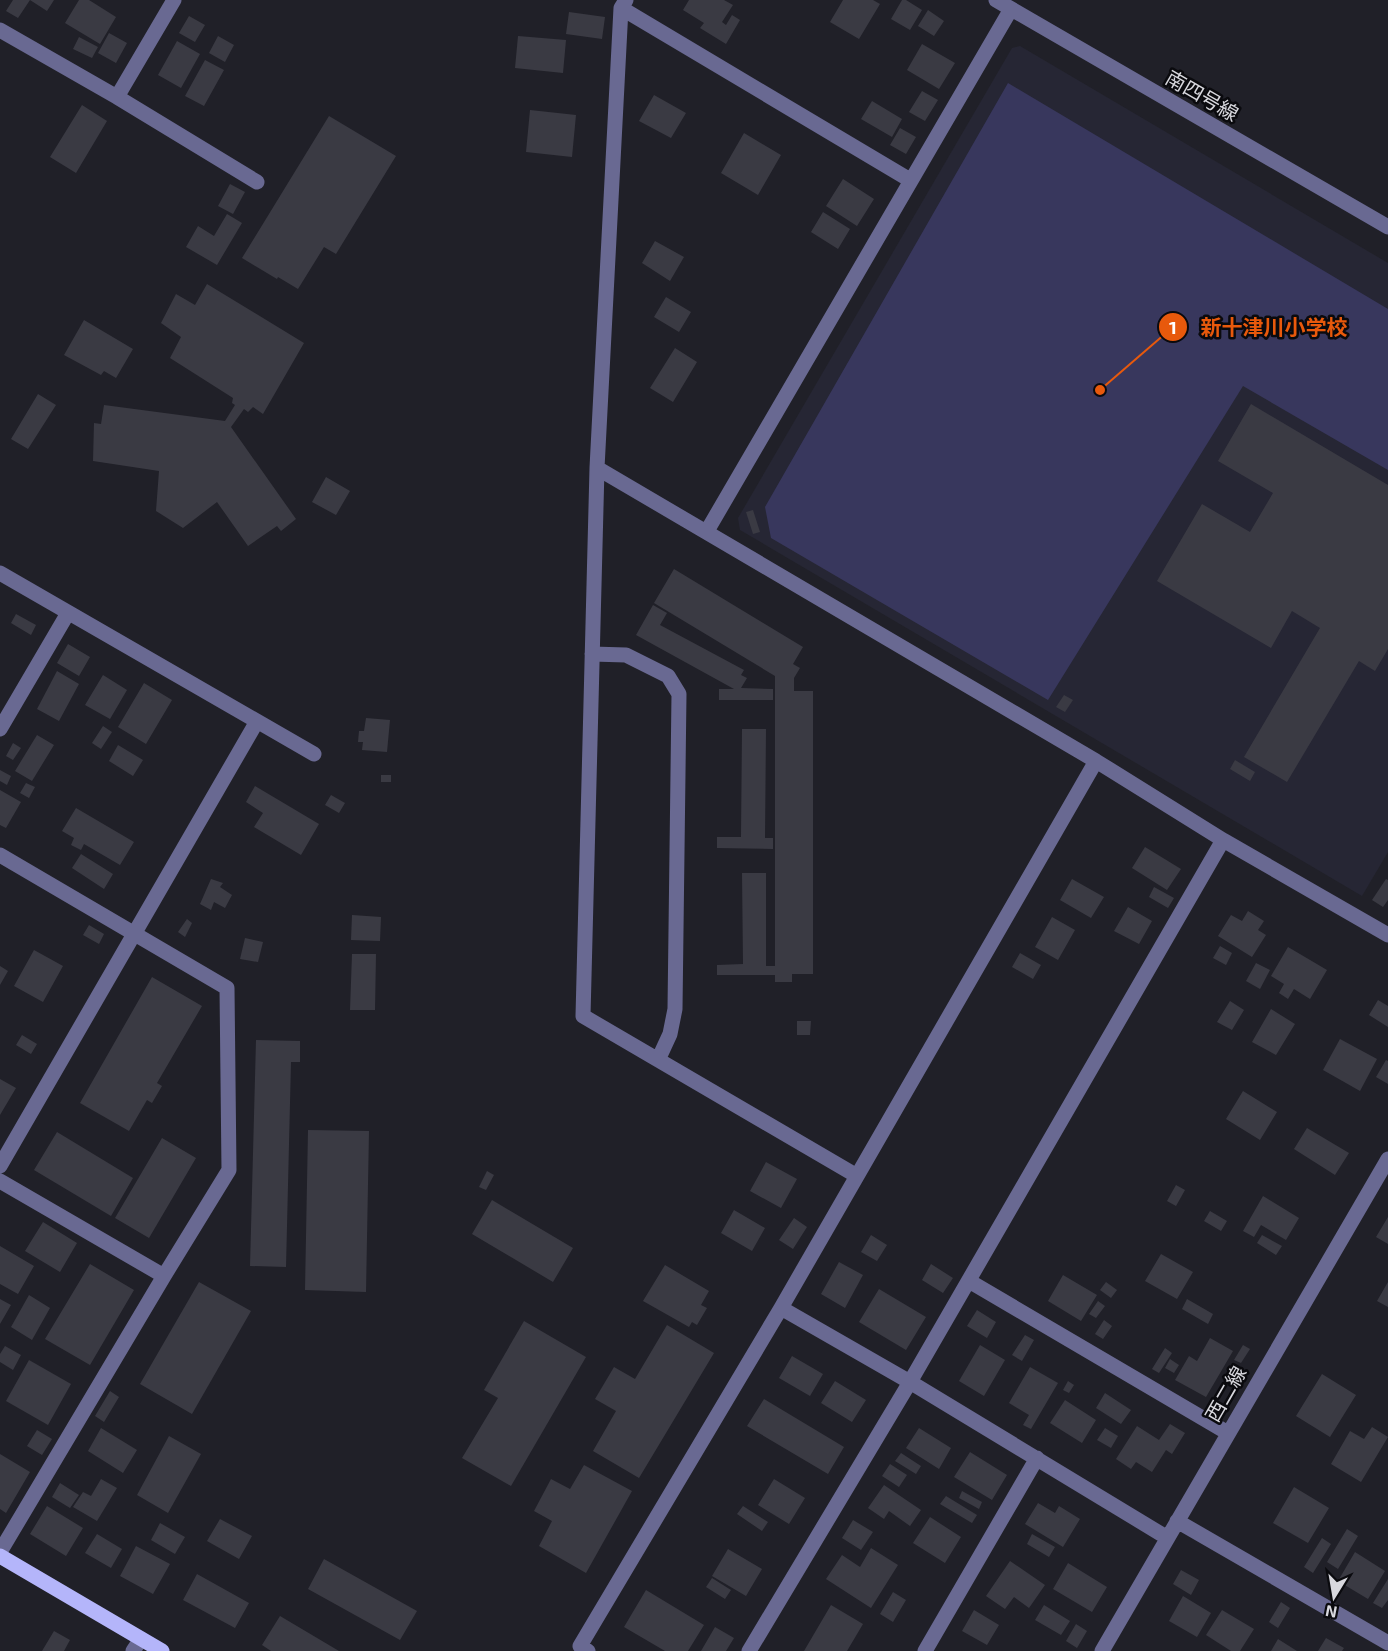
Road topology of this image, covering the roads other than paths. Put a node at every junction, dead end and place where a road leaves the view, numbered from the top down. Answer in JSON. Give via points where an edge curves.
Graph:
{"nodes":[{"id":1,"x":174,"y":0,"type":"edge"},
{"id":2,"x":996,"y":0,"type":"edge"},
{"id":3,"x":624,"y":4,"type":"edge"},
{"id":4,"x":1011,"y":9,"type":"junction"},
{"id":5,"x":0,"y":30,"type":"edge"},
{"id":6,"x":117,"y":97,"type":"junction"},
{"id":7,"x":910,"y":180,"type":"junction"},
{"id":8,"x":256,"y":182,"type":"dead end"},
{"id":9,"x":1388,"y":228,"type":"edge"},
{"id":10,"x":597,"y":468,"type":"junction"},
{"id":11,"x":707,"y":531,"type":"junction"},
{"id":12,"x":0,"y":573,"type":"edge"},
{"id":13,"x":68,"y":613,"type":"junction"},
{"id":14,"x":592,"y":654,"type":"junction"},
{"id":15,"x":256,"y":723,"type":"junction"},
{"id":16,"x":0,"y":729,"type":"edge"},
{"id":17,"x":314,"y":754,"type":"dead end"},
{"id":18,"x":1096,"y":761,"type":"junction"},
{"id":19,"x":1223,"y":840,"type":"junction"},
{"id":20,"x":0,"y":855,"type":"edge"},
{"id":21,"x":135,"y":934,"type":"junction"},
{"id":22,"x":1388,"y":935,"type":"edge"},
{"id":23,"x":658,"y":1060,"type":"junction"},
{"id":24,"x":1388,"y":1159,"type":"edge"},
{"id":25,"x":0,"y":1166,"type":"edge"},
{"id":26,"x":857,"y":1176,"type":"junction"},
{"id":27,"x":0,"y":1182,"type":"edge"},
{"id":28,"x":164,"y":1276,"type":"junction"},
{"id":29,"x":969,"y":1281,"type":"junction"},
{"id":30,"x":781,"y":1308,"type":"junction"},
{"id":31,"x":910,"y":1382,"type":"junction"},
{"id":32,"x":1228,"y":1433,"type":"junction"},
{"id":33,"x":1037,"y":1458,"type":"junction"},
{"id":34,"x":1177,"y":1521,"type":"junction"},
{"id":35,"x":1167,"y":1537,"type":"junction"},
{"id":36,"x":0,"y":1554,"type":"edge"},
{"id":37,"x":1388,"y":1643,"type":"edge"},
{"id":38,"x":137,"y":1645,"type":"edge"},
{"id":39,"x":162,"y":1651,"type":"edge"},
{"id":40,"x":588,"y":1651,"type":"edge"},
{"id":41,"x":749,"y":1651,"type":"edge"},
{"id":42,"x":925,"y":1651,"type":"edge"},
{"id":43,"x":1102,"y":1651,"type":"edge"}],
"edges":[{"from":1,"to":6,"type":"street"},
{"from":2,"to":4,"type":"street","name":"南四号線"},
{"from":3,"to":7,"type":"street"},
{"from":3,"to":10,"type":"street"},
{"from":4,"to":7,"type":"street"},
{"from":4,"to":9,"type":"street","name":"南四号線"},
{"from":5,"to":6,"type":"street"},
{"from":6,"to":8,"type":"street"},
{"from":7,"to":11,"type":"street"},
{"from":10,"to":11,"type":"street"},
{"from":10,"to":14,"type":"street"},
{"from":11,"to":18,"type":"street"},
{"from":12,"to":13,"type":"street"},
{"from":13,"to":15,"type":"street"},
{"from":13,"to":16,"type":"street"},
{"from":14,"to":23,"type":"street","via":[[583,1016]]},
{"from":14,"to":23,"type":"street","via":[[626,655],[668,676],[679,694],[675,1009],[670,1034]]},
{"from":15,"to":17,"type":"street"},
{"from":15,"to":21,"type":"street"},
{"from":18,"to":19,"type":"street"},
{"from":18,"to":26,"type":"street"},
{"from":19,"to":22,"type":"street"},
{"from":19,"to":29,"type":"street"},
{"from":20,"to":21,"type":"street"},
{"from":21,"to":25,"type":"street"},
{"from":21,"to":28,"type":"street","via":[[227,988],[229,1170]]},
{"from":23,"to":26,"type":"street"},
{"from":24,"to":32,"type":"street","name":"西二線"},
{"from":26,"to":30,"type":"street"},
{"from":27,"to":28,"type":"street"},
{"from":28,"to":36,"type":"street"},
{"from":29,"to":31,"type":"street"},
{"from":29,"to":32,"type":"street"},
{"from":30,"to":31,"type":"street"},
{"from":30,"to":40,"type":"street","via":[[580,1646]]},
{"from":31,"to":33,"type":"street"},
{"from":31,"to":41,"type":"street"},
{"from":32,"to":34,"type":"street","name":"西二線"},
{"from":33,"to":35,"type":"street"},
{"from":33,"to":42,"type":"street"},
{"from":34,"to":35,"type":"street","name":"西二線"},
{"from":34,"to":37,"type":"street"},
{"from":35,"to":43,"type":"street","name":"西二線"},
{"from":36,"to":38,"type":"main road"},
{"from":38,"to":39,"type":"main road"}]}
